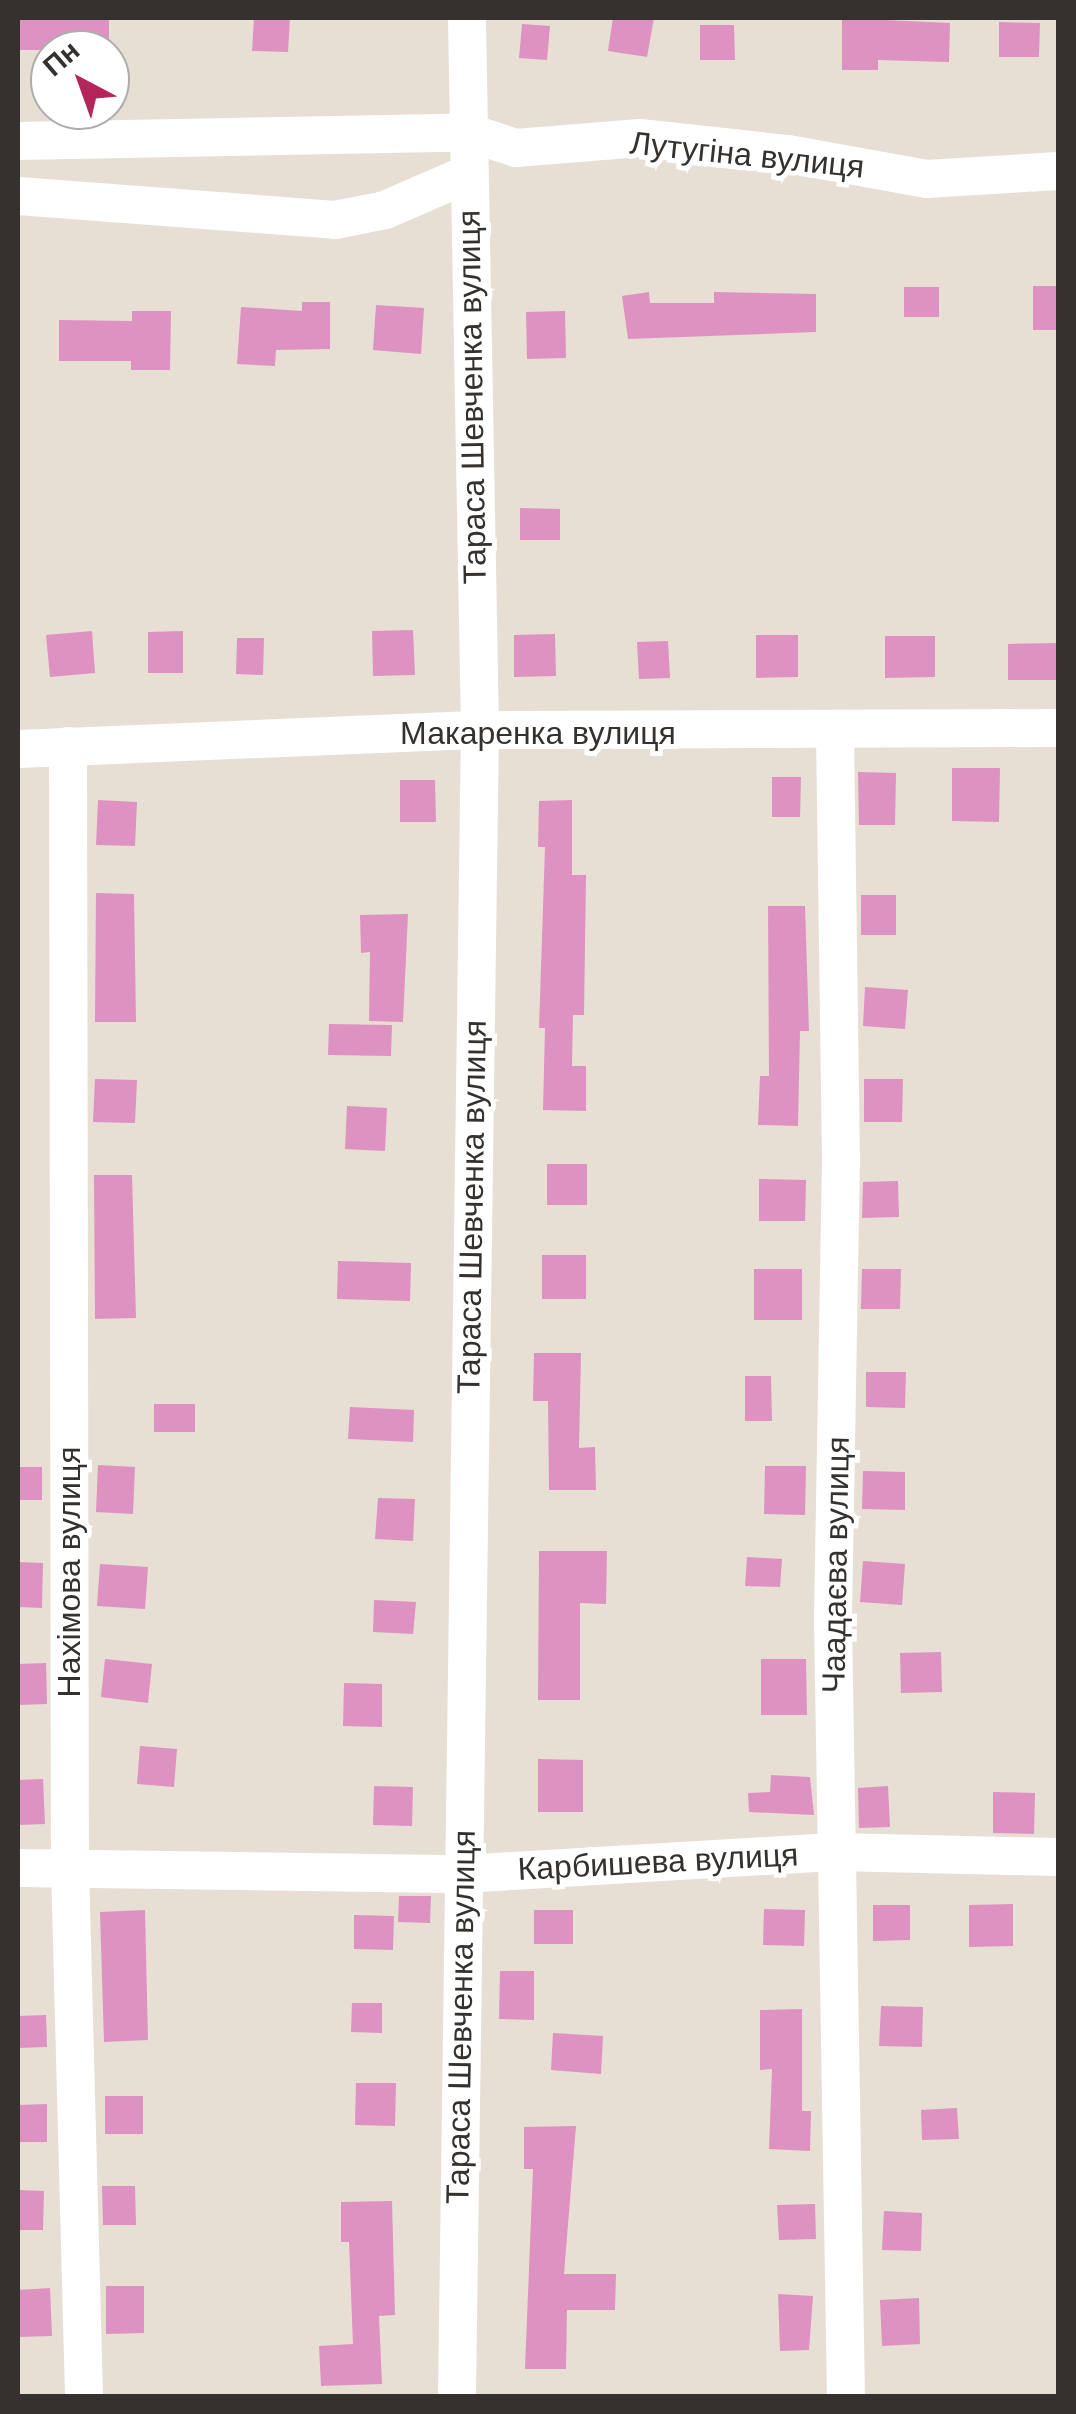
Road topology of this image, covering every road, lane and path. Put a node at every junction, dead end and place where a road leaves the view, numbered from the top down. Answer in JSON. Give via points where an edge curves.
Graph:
{"nodes":[{"id":1,"x":467,"y":18,"type":"edge"},
{"id":2,"x":467,"y":132,"type":"junction"},
{"id":3,"x":18,"y":142,"type":"edge"},
{"id":4,"x":1058,"y":171,"type":"edge"},
{"id":5,"x":468,"y":174,"type":"junction"},
{"id":6,"x":18,"y":196,"type":"edge"},
{"id":7,"x":1058,"y":728,"type":"edge"},
{"id":8,"x":480,"y":730,"type":"junction"},
{"id":9,"x":835,"y":732,"type":"junction"},
{"id":10,"x":68,"y":746,"type":"junction"},
{"id":11,"x":18,"y":749,"type":"edge"},
{"id":12,"x":836,"y":1852,"type":"junction"},
{"id":13,"x":1058,"y":1857,"type":"edge"},
{"id":14,"x":18,"y":1868,"type":"edge"},
{"id":15,"x":70,"y":1868,"type":"junction"},
{"id":16,"x":462,"y":1874,"type":"junction"},
{"id":17,"x":84,"y":2396,"type":"edge"},
{"id":18,"x":456,"y":2396,"type":"edge"},
{"id":19,"x":846,"y":2396,"type":"edge"}],
"edges":[{"from":1,"to":2,"type":"street","name":"Тараса Шевченка вулиця"},
{"from":2,"to":3,"type":"street","name":"Лутугіна вулиця"},
{"from":2,"to":4,"type":"street","name":"Лутугіна вулиця","via":[[516,148],[640,138],[927,179]]},
{"from":2,"to":5,"type":"street","name":"Тараса Шевченка вулиця"},
{"from":5,"to":6,"type":"street","via":[[385,210],[335,220]]},
{"from":5,"to":8,"type":"street","name":"Тараса Шевченка вулиця"},
{"from":7,"to":9,"type":"street","name":"Макаренка вулиця"},
{"from":8,"to":9,"type":"street","name":"Макаренка вулиця"},
{"from":8,"to":10,"type":"street","name":"Макаренка вулиця"},
{"from":8,"to":16,"type":"street","name":"Тараса Шевченка вулиця"},
{"from":9,"to":12,"type":"street","name":"Чаадаєва вулиця","via":[[841,1159]]},
{"from":10,"to":11,"type":"street","name":"Макаренка вулиця"},
{"from":10,"to":15,"type":"street","name":"Нахімова вулиця"},
{"from":12,"to":13,"type":"street","name":"Карбишева вулиця"},
{"from":12,"to":16,"type":"street","name":"Карбишева вулиця"},
{"from":12,"to":19,"type":"street","name":"Чаадаєва вулиця"},
{"from":14,"to":15,"type":"street","name":"Карбишева вулиця"},
{"from":15,"to":16,"type":"street","name":"Карбишева вулиця"},
{"from":15,"to":17,"type":"street","name":"Нахімова вулиця"},
{"from":16,"to":18,"type":"street","name":"Тараса Шевченка вулиця"}]}
